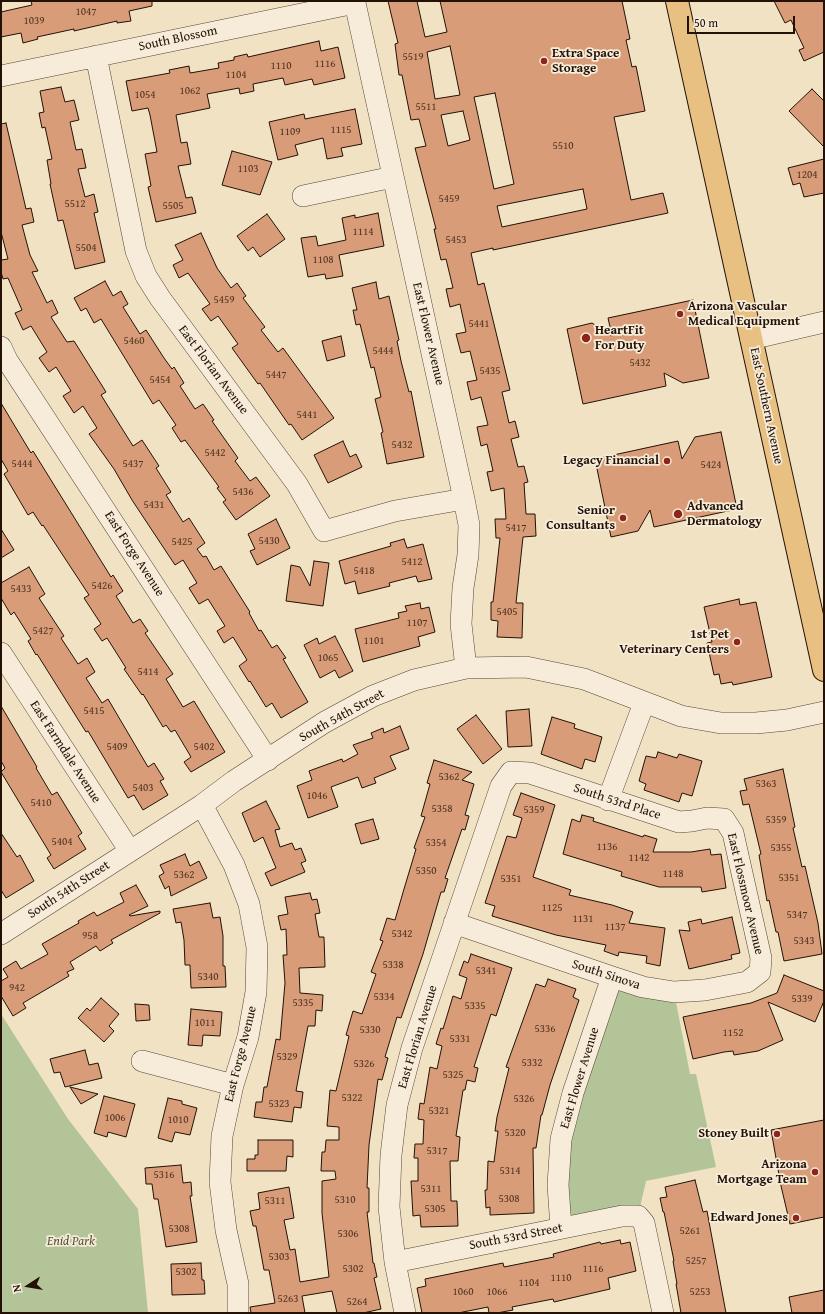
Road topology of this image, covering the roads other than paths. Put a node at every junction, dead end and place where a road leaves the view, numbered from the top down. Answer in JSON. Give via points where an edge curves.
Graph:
{"nodes":[{"id":1,"x":677,"y":1,"type":"edge"},
{"id":2,"x":355,"y":3,"type":"joint"},
{"id":3,"x":96,"y":56,"type":"junction"},
{"id":4,"x":1,"y":76,"type":"edge"},
{"id":5,"x":393,"y":177,"type":"junction"},
{"id":6,"x":303,"y":196,"type":"dead end"},
{"id":7,"x":824,"y":322,"type":"edge"},
{"id":8,"x":751,"y":339,"type":"junction"},
{"id":9,"x":1,"y":347,"type":"edge"},
{"id":10,"x":464,"y":499,"type":"junction"},
{"id":11,"x":1,"y":653,"type":"edge"},
{"id":12,"x":466,"y":668,"type":"junction"},
{"id":13,"x":824,"y":670,"type":"edge"},
{"id":14,"x":644,"y":703,"type":"junction"},
{"id":15,"x":824,"y":712,"type":"edge"},
{"id":16,"x":268,"y":760,"type":"junction"},
{"id":17,"x":511,"y":772,"type":"joint"},
{"id":18,"x":608,"y":800,"type":"junction"},
{"id":19,"x":202,"y":805,"type":"junction"},
{"id":20,"x":724,"y":819,"type":"joint"},
{"id":21,"x":130,"y":851,"type":"junction"},
{"id":22,"x":454,"y":923,"type":"junction"},
{"id":23,"x":1,"y":934,"type":"edge"},
{"id":24,"x":760,"y":972,"type":"joint"},
{"id":25,"x":612,"y":978,"type":"junction"},
{"id":26,"x":142,"y":1061,"type":"dead end"},
{"id":27,"x":232,"y":1085,"type":"junction"},
{"id":28,"x":561,"y":1228,"type":"junction"},
{"id":29,"x":395,"y":1262,"type":"junction"},
{"id":30,"x":238,"y":1313,"type":"edge"},
{"id":31,"x":405,"y":1313,"type":"edge"},
{"id":32,"x":663,"y":1313,"type":"edge"}],
"edges":[{"from":1,"to":8,"type":"main road","name":"East Southern Avenue"},
{"from":2,"to":3,"type":"street","name":"South Blossom"},
{"from":2,"to":5,"type":"street","name":"East Flower Avenue"},
{"from":3,"to":4,"type":"street","name":"South Blossom"},
{"from":3,"to":10,"type":"street","name":"East Florian Avenue","via":[[136,252],[146,276],[297,484],[324,531],[395,511]]},
{"from":5,"to":6,"type":"street"},
{"from":5,"to":10,"type":"street","name":"East Flower Avenue"},
{"from":7,"to":8,"type":"street"},
{"from":8,"to":13,"type":"main road","name":"East Southern Avenue"},
{"from":9,"to":16,"type":"street","name":"East Forge Avenue","via":[[7,360]]},
{"from":10,"to":12,"type":"street","name":"East Flower Avenue","via":[[469,526],[461,624]]},
{"from":11,"to":21,"type":"street","name":"East Farmdale Avenue"},
{"from":12,"to":14,"type":"street","name":"South 54th Street","via":[[526,667],[584,679]]},
{"from":12,"to":16,"type":"street","name":"South 54th Street","via":[[414,680],[373,696],[325,722]]},
{"from":14,"to":15,"type":"street","name":"South 54th Street","via":[[680,716],[720,723],[787,720]]},
{"from":14,"to":18,"type":"street"},
{"from":16,"to":19,"type":"street","name":"South 54th Street"},
{"from":17,"to":18,"type":"street","name":"South 53rd Place","via":[[530,773]]},
{"from":17,"to":22,"type":"street","name":"East Florian Avenue","via":[[501,786]]},
{"from":18,"to":20,"type":"street","name":"South 53rd Place","via":[[679,822],[707,818]]},
{"from":19,"to":21,"type":"street","name":"South 54th Street"},
{"from":19,"to":27,"type":"street","name":"East Forge Avenue","via":[[234,865],[249,904],[257,947],[256,992],[248,1037]]},
{"from":20,"to":24,"type":"street","name":"East Flossmoor Avenue","via":[[733,833],[761,958]]},
{"from":21,"to":23,"type":"street","name":"South 54th Street"},
{"from":22,"to":25,"type":"street","name":"South Sinova"},
{"from":22,"to":29,"type":"street","name":"East Florian Avenue","via":[[412,1048],[397,1105],[388,1207]]},
{"from":24,"to":25,"type":"street","name":"South Sinova","via":[[747,982],[705,990],[674,992]]},
{"from":25,"to":28,"type":"street","name":"East Flower Avenue","via":[[573,1093],[561,1139],[558,1185]]},
{"from":26,"to":27,"type":"street"},
{"from":27,"to":30,"type":"street","name":"East Forge Avenue","via":[[222,1136],[220,1182],[226,1230],[238,1284]]},
{"from":28,"to":29,"type":"street","name":"South 53rd Street"},
{"from":28,"to":32,"type":"street","name":"South 53rd Street","via":[[622,1216],[638,1216],[644,1223]]},
{"from":29,"to":31,"type":"street","name":"East Florian Avenue"}]}
